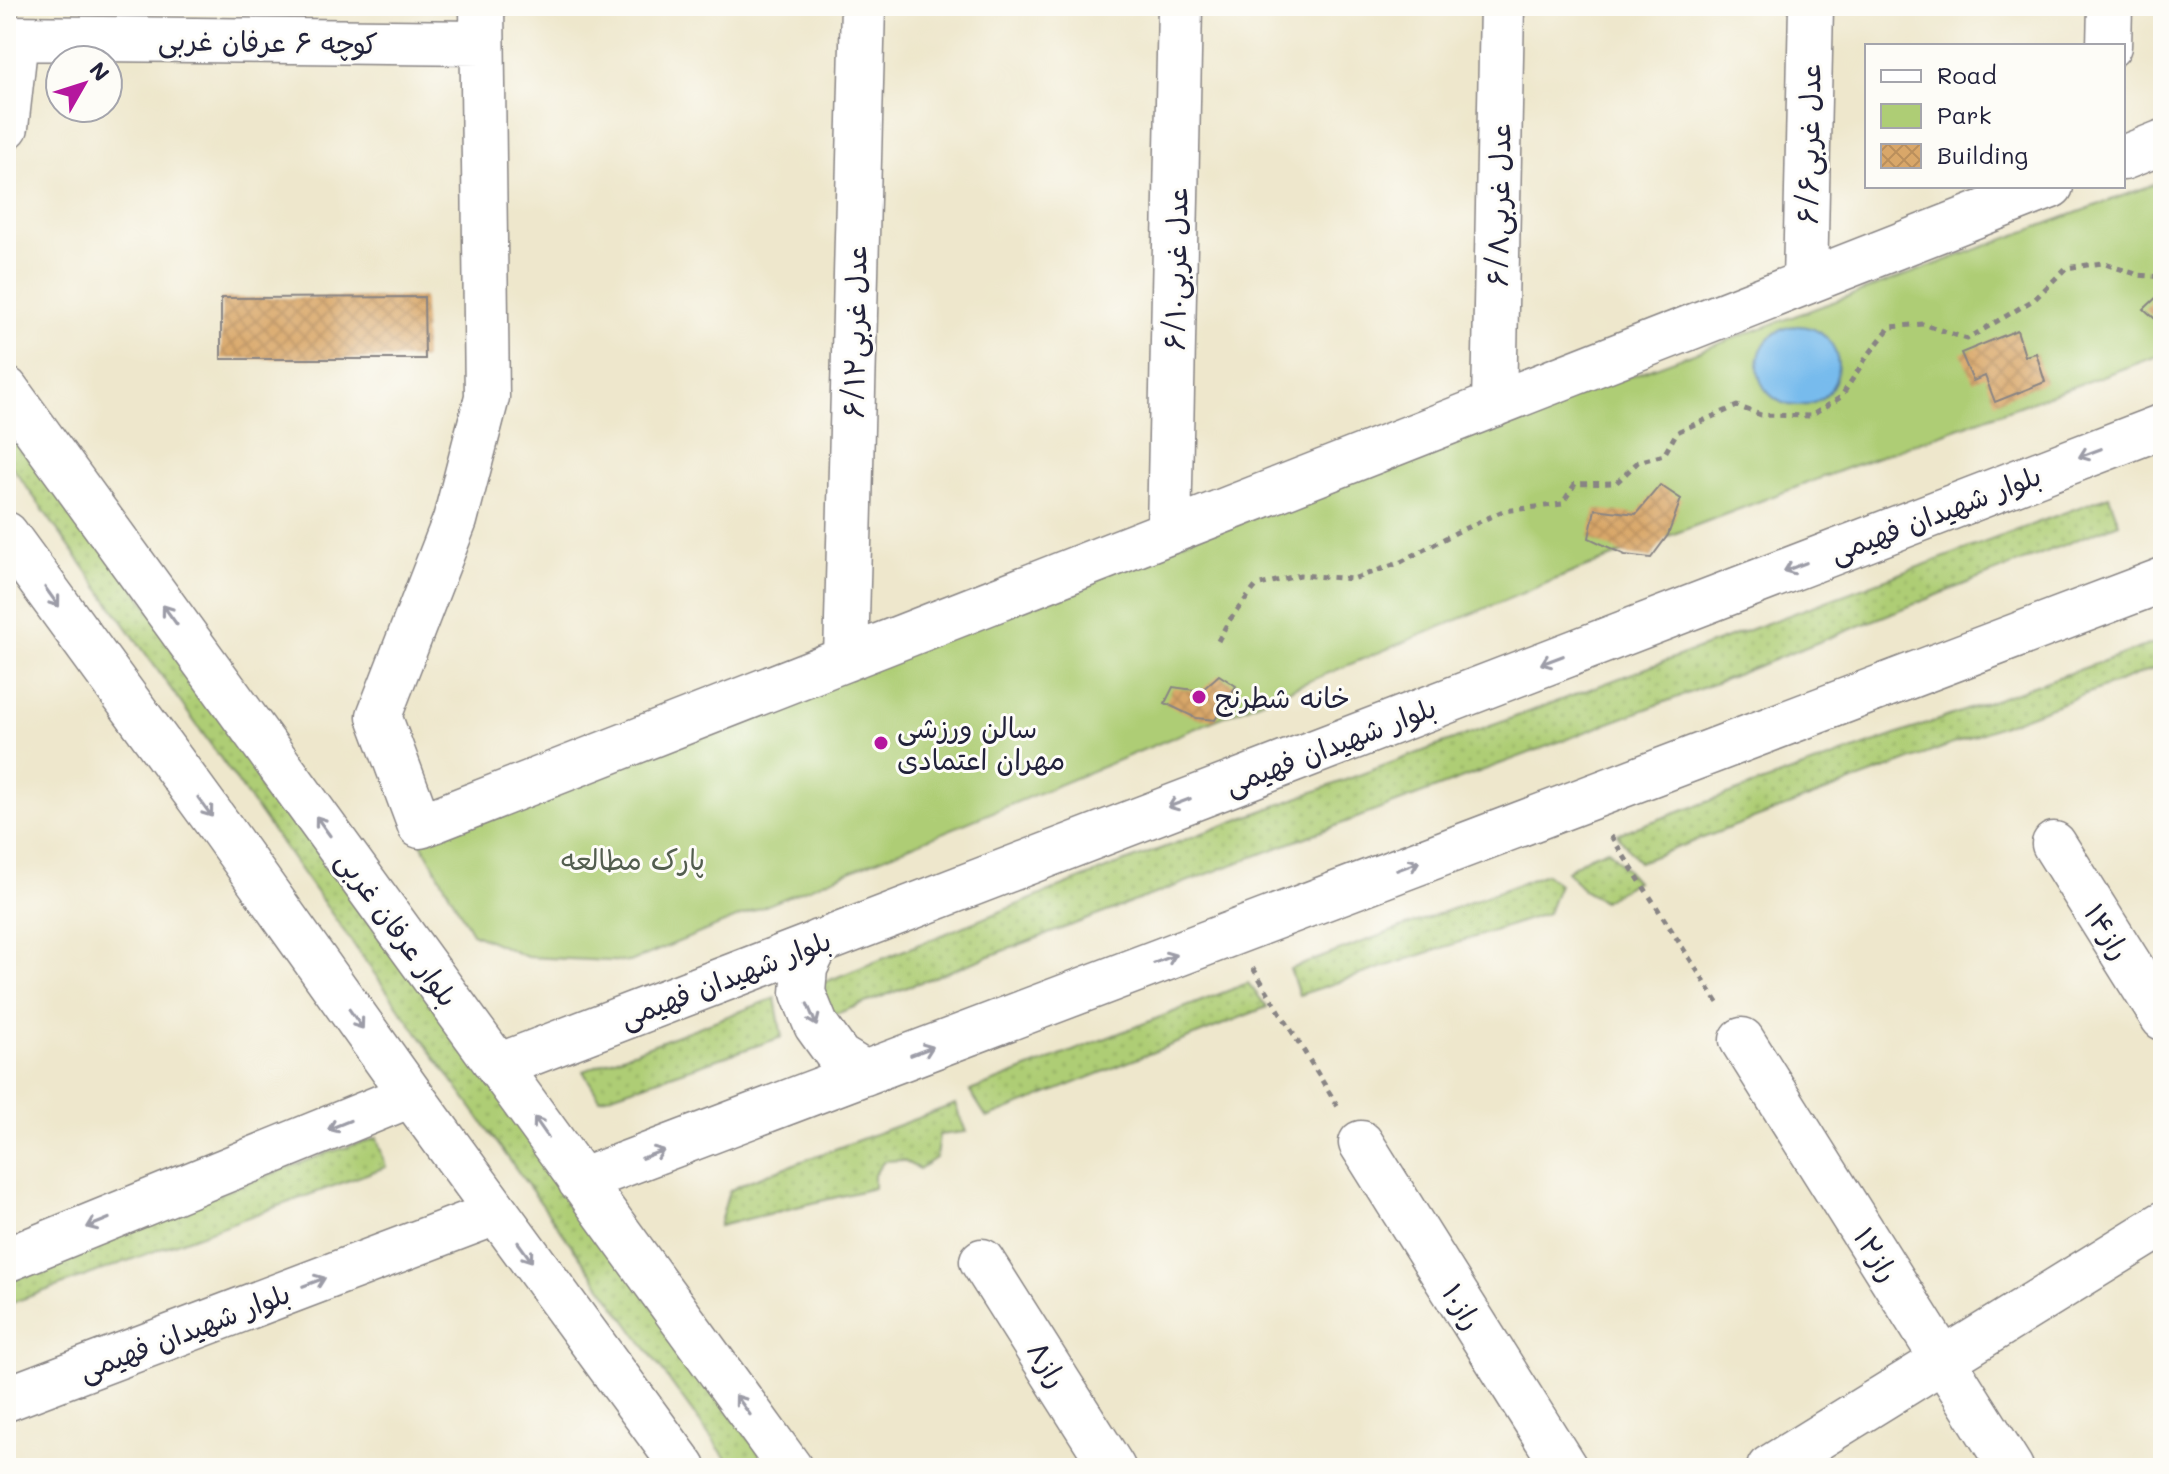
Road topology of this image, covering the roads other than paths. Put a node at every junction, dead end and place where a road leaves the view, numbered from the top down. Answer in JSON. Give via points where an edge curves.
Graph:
{"nodes":[{"id":1,"x":863,"y":6,"type":"edge"},
{"id":2,"x":1180,"y":6,"type":"edge"},
{"id":3,"x":1502,"y":6,"type":"edge"},
{"id":4,"x":1811,"y":6,"type":"edge"},
{"id":5,"x":2110,"y":6,"type":"edge"},
{"id":6,"x":210,"y":23,"type":"edge"},
{"id":7,"x":482,"y":25,"type":"edge"},
{"id":8,"x":11,"y":38,"type":"edge"},
{"id":9,"x":2109,"y":44,"type":"edge"},
{"id":10,"x":6,"y":127,"type":"edge"},
{"id":11,"x":2163,"y":142,"type":"edge"},
{"id":12,"x":2125,"y":157,"type":"edge"},
{"id":13,"x":2046,"y":188,"type":"edge"},
{"id":14,"x":1805,"y":282,"type":"junction"},
{"id":15,"x":6,"y":389,"type":"edge"},
{"id":16,"x":1494,"y":405,"type":"junction"},
{"id":17,"x":2163,"y":426,"type":"edge"},
{"id":18,"x":1169,"y":532,"type":"junction"},
{"id":19,"x":6,"y":534,"type":"edge"},
{"id":20,"x":2163,"y":580,"type":"edge"},
{"id":21,"x":846,"y":659,"type":"junction"},
{"id":22,"x":2054,"y":844,"type":"dead end"},
{"id":23,"x":818,"y":942,"type":"junction"},
{"id":24,"x":2163,"y":1018,"type":"edge"},
{"id":25,"x":1742,"y":1040,"type":"road end"},
{"id":26,"x":498,"y":1066,"type":"junction"},
{"id":27,"x":865,"y":1073,"type":"junction"},
{"id":28,"x":411,"y":1095,"type":"junction"},
{"id":29,"x":1361,"y":1143,"type":"road end"},
{"id":30,"x":580,"y":1181,"type":"junction"},
{"id":31,"x":496,"y":1213,"type":"junction"},
{"id":32,"x":2163,"y":1224,"type":"edge"},
{"id":33,"x":6,"y":1260,"type":"edge"},
{"id":34,"x":982,"y":1261,"type":"dead end"},
{"id":35,"x":1943,"y":1360,"type":"junction"},
{"id":36,"x":6,"y":1399,"type":"edge"},
{"id":37,"x":684,"y":1468,"type":"edge"},
{"id":38,"x":790,"y":1468,"type":"edge"},
{"id":39,"x":1113,"y":1468,"type":"edge"},
{"id":40,"x":1565,"y":1468,"type":"edge"},
{"id":41,"x":1769,"y":1468,"type":"edge"},
{"id":42,"x":2011,"y":1468,"type":"edge"}],
"edges":[{"from":1,"to":21,"type":"street","name":"۶/۱۲عدل غربی"},
{"from":2,"to":18,"type":"street","name":"۶/۱۰عدل غربی"},
{"from":3,"to":16,"type":"street","name":"۶/۸عدل غربی"},
{"from":4,"to":14,"type":"street","name":"۶/۶عدل غربی"},
{"from":5,"to":9,"type":"street"},
{"from":6,"to":7,"type":"street","name":"کوچه ۶ عرفان غربی"},
{"from":6,"to":8,"type":"street","name":"کوچه ۶ عرفان غربی"},
{"from":7,"to":21,"type":"street","via":[[487,397],[455,520],[379,716],[420,826]]},
{"from":8,"to":10,"type":"street"},
{"from":11,"to":12,"type":"street"},
{"from":13,"to":14,"type":"street"},
{"from":14,"to":16,"type":"street"},
{"from":26,"to":15,"type":"street","name":"بلوار عرفان غربی","one_way":true},
{"from":16,"to":18,"type":"street"},
{"from":17,"to":23,"type":"street","name":"بلوار شهیدان فهیمی","one_way":true},
{"from":18,"to":21,"type":"street"},
{"from":19,"to":28,"type":"street","one_way":true},
{"from":27,"to":20,"type":"street","one_way":true},
{"from":22,"to":24,"type":"street","name":"راز۱۴"},
{"from":23,"to":26,"type":"street","name":"بلوار شهیدان فهیمی"},
{"from":23,"to":27,"type":"street","one_way":true,"via":[[805,968],[803,993],[816,1025],[839,1057]]},
{"from":25,"to":35,"type":"street","name":"راز۱۲"},
{"from":30,"to":26,"type":"street","name":"بلوار عرفان غربی","one_way":true},
{"from":30,"to":27,"type":"street","one_way":true},
{"from":28,"to":31,"type":"street"},
{"from":28,"to":33,"type":"street","one_way":true},
{"from":29,"to":40,"type":"street","name":"راز۱۰"},
{"from":38,"to":30,"type":"street","name":"بلوار عرفان غربی","one_way":true},
{"from":36,"to":31,"type":"street","name":"بلوار شهیدان فهیمی","one_way":true},
{"from":31,"to":37,"type":"street","one_way":true},
{"from":32,"to":35,"type":"street"},
{"from":34,"to":39,"type":"street","name":"راز۸"},
{"from":35,"to":41,"type":"street"},
{"from":35,"to":42,"type":"street","name":"راز۱۲"}]}
